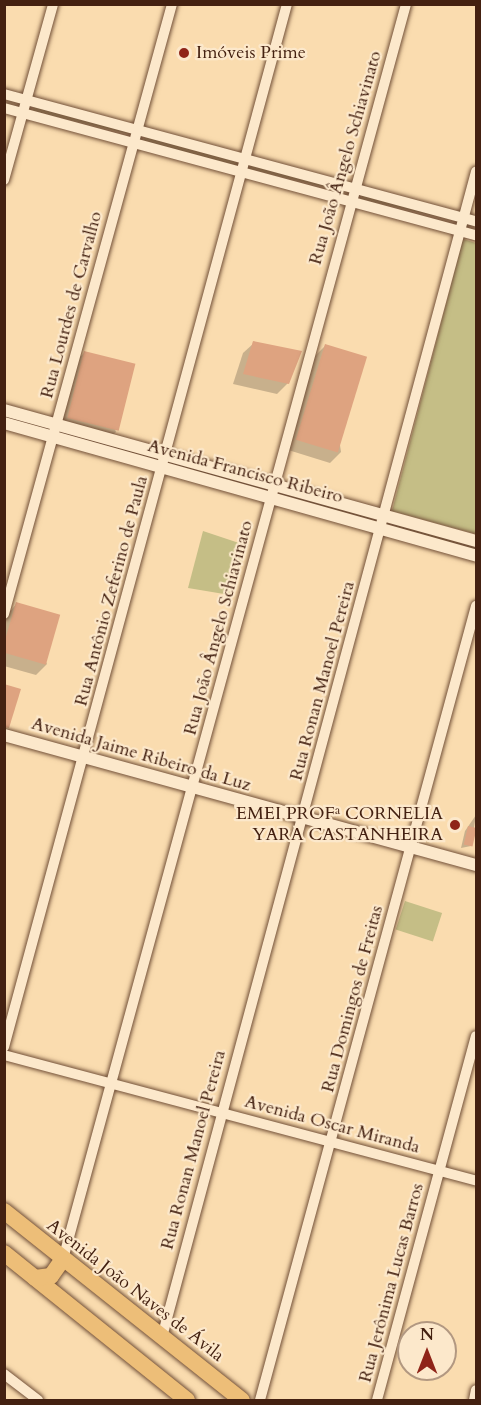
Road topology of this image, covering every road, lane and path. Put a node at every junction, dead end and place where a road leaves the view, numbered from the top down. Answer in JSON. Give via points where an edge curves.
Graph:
{"nodes":[{"id":1,"x":52,"y":4,"type":"edge"},
{"id":2,"x":172,"y":4,"type":"edge"},
{"id":3,"x":287,"y":4,"type":"edge"},
{"id":4,"x":406,"y":4,"type":"edge"},
{"id":5,"x":4,"y":94,"type":"edge"},
{"id":6,"x":26,"y":99,"type":"junction"},
{"id":7,"x":4,"y":108,"type":"edge"},
{"id":8,"x":22,"y":113,"type":"junction"},
{"id":9,"x":137,"y":131,"type":"junction"},
{"id":10,"x":133,"y":144,"type":"junction"},
{"id":11,"x":244,"y":158,"type":"junction"},
{"id":12,"x":241,"y":172,"type":"junction"},
{"id":13,"x":477,"y":172,"type":"edge"},
{"id":14,"x":4,"y":180,"type":"edge"},
{"id":15,"x":354,"y":188,"type":"junction"},
{"id":16,"x":351,"y":201,"type":"junction"},
{"id":17,"x":464,"y":218,"type":"junction"},
{"id":18,"x":477,"y":221,"type":"edge"},
{"id":19,"x":460,"y":230,"type":"junction"},
{"id":20,"x":477,"y":235,"type":"edge"},
{"id":21,"x":4,"y":410,"type":"edge"},
{"id":22,"x":4,"y":423,"type":"edge"},
{"id":23,"x":54,"y":430,"type":"junction"},
{"id":24,"x":166,"y":455,"type":"junction"},
{"id":25,"x":163,"y":468,"type":"junction"},
{"id":26,"x":272,"y":492,"type":"junction"},
{"id":27,"x":384,"y":523,"type":"junction"},
{"id":28,"x":477,"y":541,"type":"edge"},
{"id":29,"x":477,"y":556,"type":"edge"},
{"id":30,"x":477,"y":606,"type":"edge"},
{"id":31,"x":4,"y":614,"type":"edge"},
{"id":32,"x":4,"y":735,"type":"edge"},
{"id":33,"x":84,"y":758,"type":"junction"},
{"id":34,"x":193,"y":789,"type":"junction"},
{"id":35,"x":302,"y":819,"type":"junction"},
{"id":36,"x":412,"y":847,"type":"junction"},
{"id":37,"x":477,"y":866,"type":"edge"},
{"id":38,"x":477,"y":1036,"type":"edge"},
{"id":39,"x":4,"y":1047,"type":"edge"},
{"id":40,"x":4,"y":1055,"type":"edge"},
{"id":41,"x":114,"y":1084,"type":"junction"},
{"id":42,"x":221,"y":1112,"type":"junction"},
{"id":43,"x":331,"y":1140,"type":"junction"},
{"id":44,"x":439,"y":1171,"type":"junction"},
{"id":45,"x":477,"y":1181,"type":"edge"},
{"id":46,"x":4,"y":1212,"type":"edge"},
{"id":47,"x":4,"y":1254,"type":"edge"},
{"id":48,"x":63,"y":1259,"type":"junction"},
{"id":49,"x":35,"y":1278,"type":"junction"},
{"id":50,"x":162,"y":1337,"type":"junction"},
{"id":51,"x":4,"y":1374,"type":"edge"},
{"id":52,"x":477,"y":1390,"type":"edge"},
{"id":53,"x":38,"y":1401,"type":"edge"},
{"id":54,"x":187,"y":1401,"type":"edge"},
{"id":55,"x":242,"y":1401,"type":"edge"},
{"id":56,"x":260,"y":1401,"type":"edge"},
{"id":57,"x":377,"y":1401,"type":"edge"},
{"id":58,"x":474,"y":1401,"type":"edge"}],
"edges":[{"from":1,"to":6,"type":"street"},
{"from":2,"to":9,"type":"street","name":"Rua Lourdes de Carvalho"},
{"from":3,"to":11,"type":"street","name":"Rua Antônio Zeferino de Paula"},
{"from":4,"to":15,"type":"street","name":"Rua João Ângelo Schiavinato"},
{"from":5,"to":6,"type":"street"},
{"from":6,"to":8,"type":"street"},
{"from":6,"to":9,"type":"street"},
{"from":7,"to":8,"type":"street"},
{"from":8,"to":10,"type":"street"},
{"from":8,"to":14,"type":"street"},
{"from":9,"to":10,"type":"street","name":"Rua Lourdes de Carvalho"},
{"from":9,"to":11,"type":"street"},
{"from":10,"to":12,"type":"street"},
{"from":10,"to":23,"type":"street","name":"Rua Lourdes de Carvalho"},
{"from":11,"to":12,"type":"street","name":"Rua Antônio Zeferino de Paula"},
{"from":11,"to":15,"type":"street"},
{"from":12,"to":16,"type":"street"},
{"from":12,"to":24,"type":"street","name":"Rua Antônio Zeferino de Paula"},
{"from":13,"to":17,"type":"street","name":"Rua Ronan Manoel Pereira"},
{"from":15,"to":16,"type":"street","name":"Rua João Ângelo Schiavinato"},
{"from":15,"to":17,"type":"street"},
{"from":16,"to":19,"type":"street"},
{"from":16,"to":26,"type":"street","name":"Rua João Ângelo Schiavinato"},
{"from":17,"to":18,"type":"street"},
{"from":17,"to":19,"type":"street","name":"Rua Ronan Manoel Pereira"},
{"from":19,"to":20,"type":"street"},
{"from":19,"to":27,"type":"street","name":"Rua Ronan Manoel Pereira"},
{"from":21,"to":23,"type":"street","name":"Avenida Francisco Ribeiro"},
{"from":22,"to":23,"type":"street","name":"Avenida Francisco Ribeiro"},
{"from":23,"to":24,"type":"street","name":"Avenida Francisco Ribeiro"},
{"from":23,"to":25,"type":"street","name":"Avenida Francisco Ribeiro"},
{"from":23,"to":31,"type":"street","name":"Rua Lourdes de Carvalho"},
{"from":24,"to":25,"type":"street","name":"Rua Antônio Zeferino de Paula"},
{"from":24,"to":26,"type":"street","name":"Avenida Francisco Ribeiro"},
{"from":25,"to":26,"type":"street","name":"Avenida Francisco Ribeiro"},
{"from":25,"to":33,"type":"street","name":"Rua Antônio Zeferino de Paula"},
{"from":26,"to":27,"type":"street","name":"Avenida Francisco Ribeiro"},
{"from":26,"to":34,"type":"street","name":"Rua João Ângelo Schiavinato"},
{"from":27,"to":28,"type":"street","name":"Avenida Francisco Ribeiro"},
{"from":27,"to":29,"type":"street","name":"Avenida Francisco Ribeiro"},
{"from":27,"to":35,"type":"street","name":"Rua Ronan Manoel Pereira"},
{"from":30,"to":36,"type":"street","name":"Rua Domingos de Freitas"},
{"from":32,"to":33,"type":"street","name":"Avenida Jaime Ribeiro da Luz"},
{"from":33,"to":34,"type":"street","name":"Avenida Jaime Ribeiro da Luz"},
{"from":33,"to":39,"type":"street","name":"Rua Antônio Zeferino de Paula"},
{"from":34,"to":35,"type":"street","name":"Avenida Jaime Ribeiro da Luz"},
{"from":34,"to":41,"type":"street","name":"Rua João Ângelo Schiavinato"},
{"from":35,"to":36,"type":"street","name":"Avenida Jaime Ribeiro da Luz"},
{"from":35,"to":42,"type":"street","name":"Rua Ronan Manoel Pereira"},
{"from":36,"to":37,"type":"street","name":"Avenida Jaime Ribeiro da Luz"},
{"from":36,"to":43,"type":"street","name":"Rua Domingos de Freitas"},
{"from":38,"to":44,"type":"street","name":"Rua Jerônima Lucas Barros"},
{"from":40,"to":41,"type":"street","name":"Avenida Oscar Miranda"},
{"from":41,"to":42,"type":"street","name":"Avenida Oscar Miranda"},
{"from":41,"to":48,"type":"street","name":"Rua João Ângelo Schiavinato"},
{"from":42,"to":43,"type":"street","name":"Avenida Oscar Miranda"},
{"from":42,"to":50,"type":"street","name":"Rua Ronan Manoel Pereira"},
{"from":43,"to":44,"type":"street","name":"Avenida Oscar Miranda"},
{"from":43,"to":56,"type":"street","name":"Rua Domingos de Freitas"},
{"from":44,"to":45,"type":"street","name":"Avenida Oscar Miranda"},
{"from":44,"to":57,"type":"street","name":"Rua Jerônima Lucas Barros"},
{"from":46,"to":48,"type":"main road","name":"Avenida João Naves de Ávila"},
{"from":47,"to":49,"type":"main road"},
{"from":48,"to":49,"type":"main road","via":[[51,1276]]},
{"from":48,"to":50,"type":"main road","name":"Avenida João Naves de Ávila"},
{"from":49,"to":54,"type":"main road"},
{"from":50,"to":55,"type":"main road","name":"Avenida João Naves de Ávila"},
{"from":51,"to":53,"type":"street"},
{"from":52,"to":58,"type":"street"}]}
